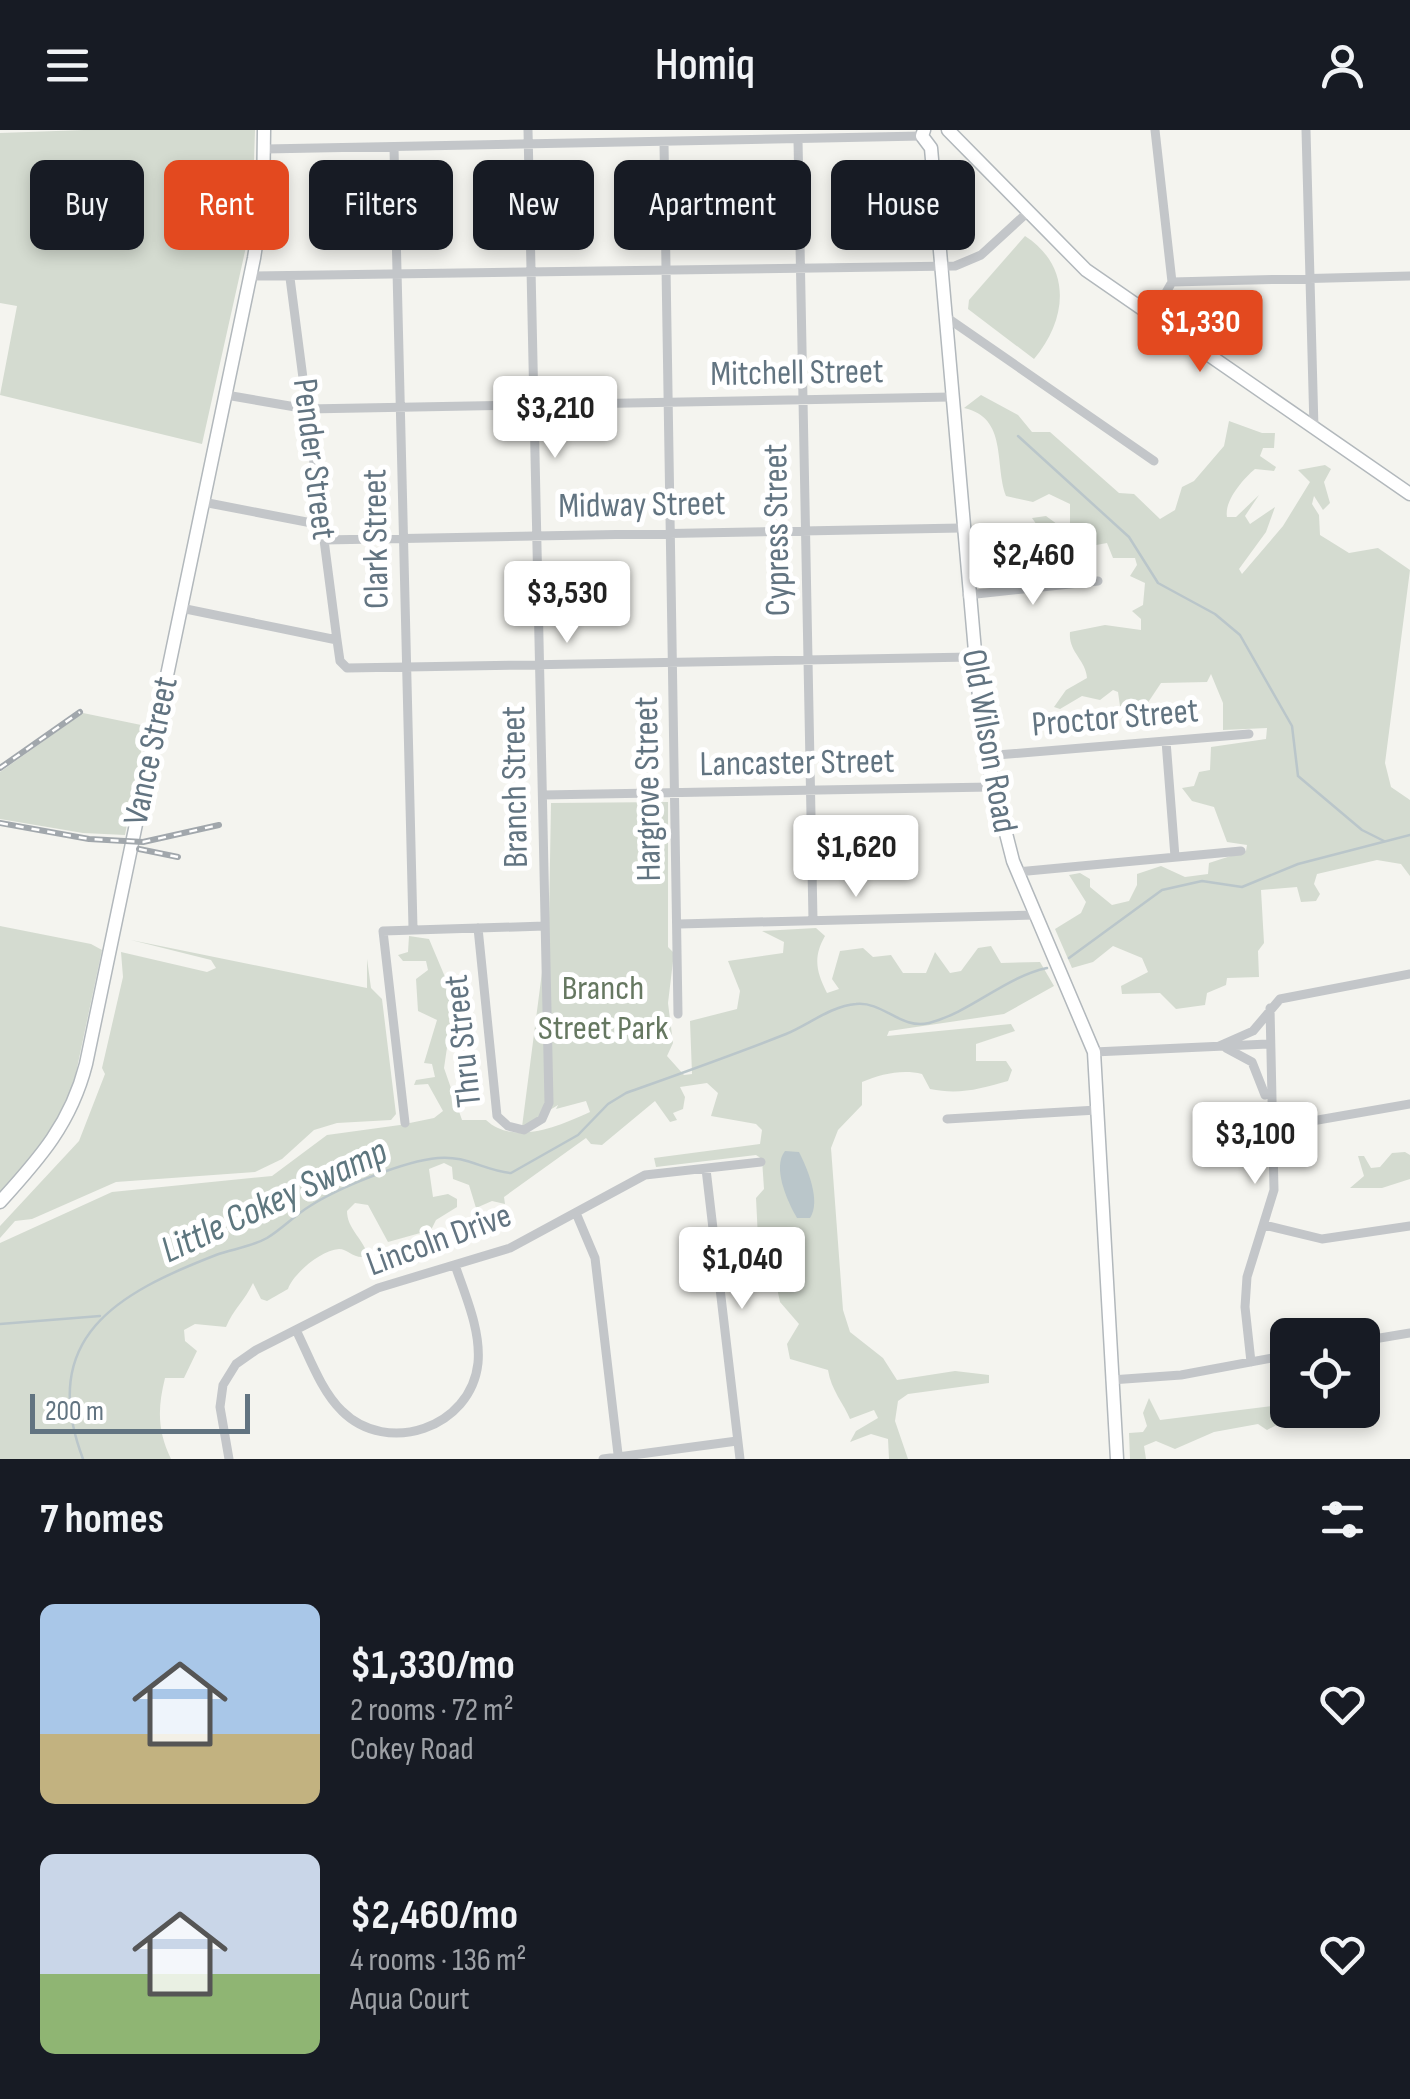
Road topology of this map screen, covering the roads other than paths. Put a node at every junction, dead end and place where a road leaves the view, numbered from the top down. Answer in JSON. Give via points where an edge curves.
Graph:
{"nodes":[{"id":1,"x":264,"y":130,"type":"edge"},
{"id":2,"x":528,"y":130,"type":"edge"},
{"id":3,"x":948,"y":130,"type":"edge"},
{"id":4,"x":1155,"y":130,"type":"edge"},
{"id":5,"x":1306,"y":130,"type":"edge"},
{"id":6,"x":923,"y":133,"type":"edge"},
{"id":7,"x":798,"y":140,"type":"junction"},
{"id":8,"x":664,"y":143,"type":"junction"},
{"id":9,"x":529,"y":144,"type":"junction"},
{"id":10,"x":394,"y":148,"type":"junction"},
{"id":11,"x":265,"y":149,"type":"junction"},
{"id":12,"x":1028,"y":212,"type":"junction"},
{"id":13,"x":940,"y":267,"type":"junction"},
{"id":14,"x":800,"y":270,"type":"junction"},
{"id":15,"x":666,"y":272,"type":"junction"},
{"id":16,"x":532,"y":274,"type":"junction"},
{"id":17,"x":250,"y":276,"type":"junction"},
{"id":18,"x":1410,"y":276,"type":"edge"},
{"id":19,"x":399,"y":277,"type":"junction"},
{"id":20,"x":1310,"y":277,"type":"junction"},
{"id":21,"x":290,"y":278,"type":"junction"},
{"id":22,"x":1172,"y":282,"type":"junction"},
{"id":23,"x":945,"y":316,"type":"junction"},
{"id":24,"x":1152,"y":317,"type":"junction"},
{"id":25,"x":226,"y":395,"type":"junction"},
{"id":26,"x":950,"y":398,"type":"junction"},
{"id":27,"x":802,"y":400,"type":"junction"},
{"id":28,"x":669,"y":403,"type":"junction"},
{"id":29,"x":535,"y":405,"type":"junction"},
{"id":30,"x":401,"y":408,"type":"junction"},
{"id":31,"x":307,"y":409,"type":"junction"},
{"id":32,"x":1314,"y":428,"type":"junction"},
{"id":33,"x":1154,"y":461,"type":"dead end"},
{"id":34,"x":1410,"y":494,"type":"edge"},
{"id":35,"x":203,"y":502,"type":"junction"},
{"id":36,"x":322,"y":525,"type":"junction"},
{"id":37,"x":961,"y":528,"type":"junction"},
{"id":38,"x":805,"y":529,"type":"junction"},
{"id":39,"x":671,"y":533,"type":"junction"},
{"id":40,"x":537,"y":534,"type":"junction"},
{"id":41,"x":404,"y":538,"type":"junction"},
{"id":42,"x":324,"y":540,"type":"junction"},
{"id":43,"x":1098,"y":582,"type":"dead end"},
{"id":44,"x":967,"y":595,"type":"junction"},
{"id":45,"x":181,"y":608,"type":"junction"},
{"id":46,"x":337,"y":640,"type":"junction"},
{"id":47,"x":972,"y":657,"type":"junction"},
{"id":48,"x":807,"y":660,"type":"junction"},
{"id":49,"x":673,"y":663,"type":"junction"},
{"id":50,"x":540,"y":666,"type":"junction"},
{"id":51,"x":406,"y":668,"type":"junction"},
{"id":52,"x":1249,"y":734,"type":"dead end"},
{"id":53,"x":1166,"y":742,"type":"junction"},
{"id":54,"x":985,"y":756,"type":"junction"},
{"id":55,"x":991,"y":787,"type":"junction"},
{"id":56,"x":809,"y":790,"type":"junction"},
{"id":57,"x":675,"y":792,"type":"junction"},
{"id":58,"x":543,"y":795,"type":"junction"},
{"id":59,"x":1241,"y":852,"type":"dead end"},
{"id":60,"x":1175,"y":857,"type":"junction"},
{"id":61,"x":1017,"y":872,"type":"junction"},
{"id":62,"x":1035,"y":915,"type":"junction"},
{"id":63,"x":813,"y":920,"type":"junction"},
{"id":64,"x":679,"y":924,"type":"junction"},
{"id":65,"x":545,"y":926,"type":"junction"},
{"id":66,"x":413,"y":928,"type":"junction"},
{"id":67,"x":478,"y":928,"type":"junction"},
{"id":68,"x":1410,"y":974,"type":"edge"},
{"id":69,"x":1270,"y":1008,"type":"junction"},
{"id":70,"x":678,"y":1014,"type":"dead end"},
{"id":71,"x":1268,"y":1044,"type":"junction"},
{"id":72,"x":1219,"y":1046,"type":"junction"},
{"id":73,"x":1094,"y":1052,"type":"junction"},
{"id":74,"x":1410,"y":1104,"type":"edge"},
{"id":75,"x":1097,"y":1110,"type":"junction"},
{"id":76,"x":1270,"y":1111,"type":"junction"},
{"id":77,"x":947,"y":1119,"type":"dead end"},
{"id":78,"x":405,"y":1123,"type":"dead end"},
{"id":79,"x":1272,"y":1128,"type":"junction"},
{"id":80,"x":524,"y":1130,"type":"joint"},
{"id":81,"x":761,"y":1162,"type":"dead end"},
{"id":82,"x":706,"y":1169,"type":"junction"},
{"id":83,"x":0,"y":1202,"type":"edge"},
{"id":84,"x":576,"y":1214,"type":"junction"},
{"id":85,"x":1264,"y":1225,"type":"junction"},
{"id":86,"x":1410,"y":1226,"type":"edge"},
{"id":87,"x":455,"y":1265,"type":"junction"},
{"id":88,"x":296,"y":1330,"type":"junction"},
{"id":89,"x":1410,"y":1332,"type":"edge"},
{"id":90,"x":1380,"y":1338,"type":"edge"},
{"id":91,"x":1270,"y":1358,"type":"edge"},
{"id":92,"x":1251,"y":1362,"type":"junction"},
{"id":93,"x":1111,"y":1380,"type":"junction"},
{"id":94,"x":738,"y":1441,"type":"junction"},
{"id":95,"x":618,"y":1454,"type":"junction"},
{"id":96,"x":229,"y":1459,"type":"edge"},
{"id":97,"x":603,"y":1459,"type":"edge"},
{"id":98,"x":740,"y":1459,"type":"edge"},
{"id":99,"x":1117,"y":1459,"type":"edge"}],
"edges":[{"from":1,"to":11,"type":"street"},
{"from":2,"to":9,"type":"street","name":"Branch Street"},
{"from":3,"to":12,"type":"street"},
{"from":4,"to":22,"type":"street"},
{"from":5,"to":20,"type":"street"},
{"from":6,"to":7,"type":"street"},
{"from":6,"to":13,"type":"street","name":"Old Wilson Road","via":[[930,148]]},
{"from":7,"to":8,"type":"street"},
{"from":7,"to":14,"type":"street","name":"Cypress Street"},
{"from":8,"to":9,"type":"street"},
{"from":8,"to":15,"type":"street","name":"Hargrove Street"},
{"from":9,"to":10,"type":"street"},
{"from":9,"to":16,"type":"street","name":"Branch Street"},
{"from":10,"to":11,"type":"street"},
{"from":10,"to":19,"type":"street","name":"Clark Street"},
{"from":11,"to":17,"type":"street"},
{"from":12,"to":13,"type":"street","via":[[974,260]]},
{"from":12,"to":24,"type":"street","via":[[1086,270]]},
{"from":13,"to":14,"type":"street"},
{"from":13,"to":23,"type":"street","name":"Old Wilson Road"},
{"from":14,"to":15,"type":"street"},
{"from":14,"to":27,"type":"street","name":"Cypress Street"},
{"from":15,"to":16,"type":"street"},
{"from":15,"to":28,"type":"street","name":"Hargrove Street"},
{"from":16,"to":19,"type":"street"},
{"from":16,"to":29,"type":"street","name":"Branch Street"},
{"from":17,"to":21,"type":"street"},
{"from":17,"to":25,"type":"street","name":"Vance Street"},
{"from":18,"to":20,"type":"street"},
{"from":19,"to":21,"type":"street"},
{"from":19,"to":30,"type":"street","name":"Clark Street"},
{"from":20,"to":22,"type":"street"},
{"from":20,"to":32,"type":"street"},
{"from":21,"to":31,"type":"street","name":"Pender Street"},
{"from":22,"to":24,"type":"street"},
{"from":23,"to":26,"type":"street","name":"Old Wilson Road"},
{"from":23,"to":33,"type":"street"},
{"from":24,"to":32,"type":"street"},
{"from":25,"to":31,"type":"street","name":"Mitchell Street"},
{"from":25,"to":35,"type":"street","name":"Vance Street"},
{"from":26,"to":27,"type":"street","name":"Mitchell Street"},
{"from":26,"to":37,"type":"street","name":"Old Wilson Road"},
{"from":27,"to":28,"type":"street","name":"Mitchell Street"},
{"from":27,"to":38,"type":"street","name":"Cypress Street"},
{"from":28,"to":29,"type":"street","name":"Mitchell Street"},
{"from":28,"to":39,"type":"street","name":"Hargrove Street"},
{"from":29,"to":30,"type":"street","name":"Mitchell Street"},
{"from":29,"to":40,"type":"street","name":"Branch Street"},
{"from":30,"to":31,"type":"street","name":"Mitchell Street"},
{"from":30,"to":41,"type":"street","name":"Clark Street"},
{"from":31,"to":36,"type":"street","name":"Pender Street"},
{"from":32,"to":34,"type":"street"},
{"from":35,"to":36,"type":"street"},
{"from":35,"to":45,"type":"street","name":"Vance Street"},
{"from":36,"to":42,"type":"street","name":"Pender Street"},
{"from":37,"to":38,"type":"street","name":"Midway Street"},
{"from":37,"to":44,"type":"street","name":"Old Wilson Road"},
{"from":38,"to":39,"type":"street","name":"Midway Street"},
{"from":38,"to":48,"type":"street","name":"Cypress Street"},
{"from":39,"to":40,"type":"street","name":"Midway Street"},
{"from":39,"to":49,"type":"street","name":"Hargrove Street"},
{"from":40,"to":41,"type":"street","name":"Midway Street"},
{"from":40,"to":50,"type":"street","name":"Branch Street"},
{"from":41,"to":42,"type":"street","name":"Midway Street"},
{"from":41,"to":51,"type":"street","name":"Clark Street"},
{"from":42,"to":46,"type":"street","name":"Pender Street"},
{"from":43,"to":44,"type":"street"},
{"from":44,"to":47,"type":"street","name":"Old Wilson Road"},
{"from":45,"to":46,"type":"street"},
{"from":45,"to":83,"type":"street","name":"Vance Street","via":[[75,1104],[51,1146]]},
{"from":46,"to":51,"type":"street","via":[[347,668]]},
{"from":47,"to":48,"type":"street"},
{"from":47,"to":54,"type":"street","name":"Old Wilson Road"},
{"from":48,"to":49,"type":"street"},
{"from":48,"to":56,"type":"street","name":"Cypress Street"},
{"from":49,"to":50,"type":"street"},
{"from":49,"to":57,"type":"street","name":"Hargrove Street"},
{"from":50,"to":51,"type":"street"},
{"from":50,"to":58,"type":"street","name":"Branch Street"},
{"from":51,"to":66,"type":"street","name":"Clark Street"},
{"from":52,"to":53,"type":"street","name":"Proctor Street"},
{"from":53,"to":54,"type":"street","name":"Proctor Street"},
{"from":53,"to":60,"type":"street"},
{"from":54,"to":55,"type":"street","name":"Old Wilson Road"},
{"from":55,"to":56,"type":"street","name":"Lancaster Street"},
{"from":55,"to":61,"type":"street","name":"Old Wilson Road"},
{"from":56,"to":57,"type":"street","name":"Lancaster Street"},
{"from":56,"to":63,"type":"street","name":"Cypress Street"},
{"from":57,"to":58,"type":"street","name":"Lancaster Street"},
{"from":57,"to":64,"type":"street","name":"Hargrove Street"},
{"from":58,"to":65,"type":"street","name":"Branch Street"},
{"from":59,"to":60,"type":"street"},
{"from":60,"to":61,"type":"street"},
{"from":61,"to":62,"type":"street","name":"Old Wilson Road"},
{"from":62,"to":63,"type":"street"},
{"from":62,"to":73,"type":"street","name":"Old Wilson Road"},
{"from":63,"to":64,"type":"street"},
{"from":64,"to":70,"type":"street","name":"Hargrove Street"},
{"from":65,"to":67,"type":"street"},
{"from":65,"to":80,"type":"street","name":"Branch Street","via":[[549,1104],[542,1119]]},
{"from":66,"to":67,"type":"street"},
{"from":66,"to":78,"type":"street","via":[[389,928],[381,937]]},
{"from":67,"to":80,"type":"street","name":"Thru Street","via":[[497,1116]]},
{"from":68,"to":69,"type":"street","via":[[1280,1000]]},
{"from":69,"to":71,"type":"street"},
{"from":69,"to":72,"type":"street","via":[[1253,1031]]},
{"from":71,"to":72,"type":"street"},
{"from":71,"to":76,"type":"street"},
{"from":72,"to":73,"type":"street"},
{"from":72,"to":76,"type":"street","via":[[1252,1062]]},
{"from":73,"to":75,"type":"street","name":"Old Wilson Road"},
{"from":74,"to":79,"type":"street"},
{"from":75,"to":77,"type":"street"},
{"from":75,"to":93,"type":"street","name":"Old Wilson Road"},
{"from":76,"to":79,"type":"street"},
{"from":79,"to":85,"type":"street","via":[[1274,1190]]},
{"from":81,"to":82,"type":"street","name":"Lincoln Drive"},
{"from":82,"to":84,"type":"street","name":"Lincoln Drive","via":[[644,1176]]},
{"from":82,"to":94,"type":"street"},
{"from":84,"to":87,"type":"street","name":"Lincoln Drive","via":[[510,1248]]},
{"from":84,"to":95,"type":"street","via":[[595,1258]]},
{"from":85,"to":86,"type":"street","via":[[1322,1239]]},
{"from":85,"to":92,"type":"street","via":[[1246,1292]]},
{"from":87,"to":88,"type":"street","name":"Lincoln Drive","via":[[378,1288]]},
{"from":87,"to":88,"type":"street","via":[[477,1343],[476,1376],[462,1403],[426,1428],[396,1434],[352,1420],[333,1402]]},
{"from":88,"to":96,"type":"street","name":"Lincoln Drive","via":[[245,1356],[228,1374],[220,1407]]},
{"from":89,"to":90,"type":"street"},
{"from":91,"to":92,"type":"street"},
{"from":92,"to":93,"type":"street"},
{"from":93,"to":99,"type":"street","name":"Old Wilson Road"},
{"from":94,"to":95,"type":"street"},
{"from":94,"to":98,"type":"street"},
{"from":95,"to":97,"type":"street"}]}
